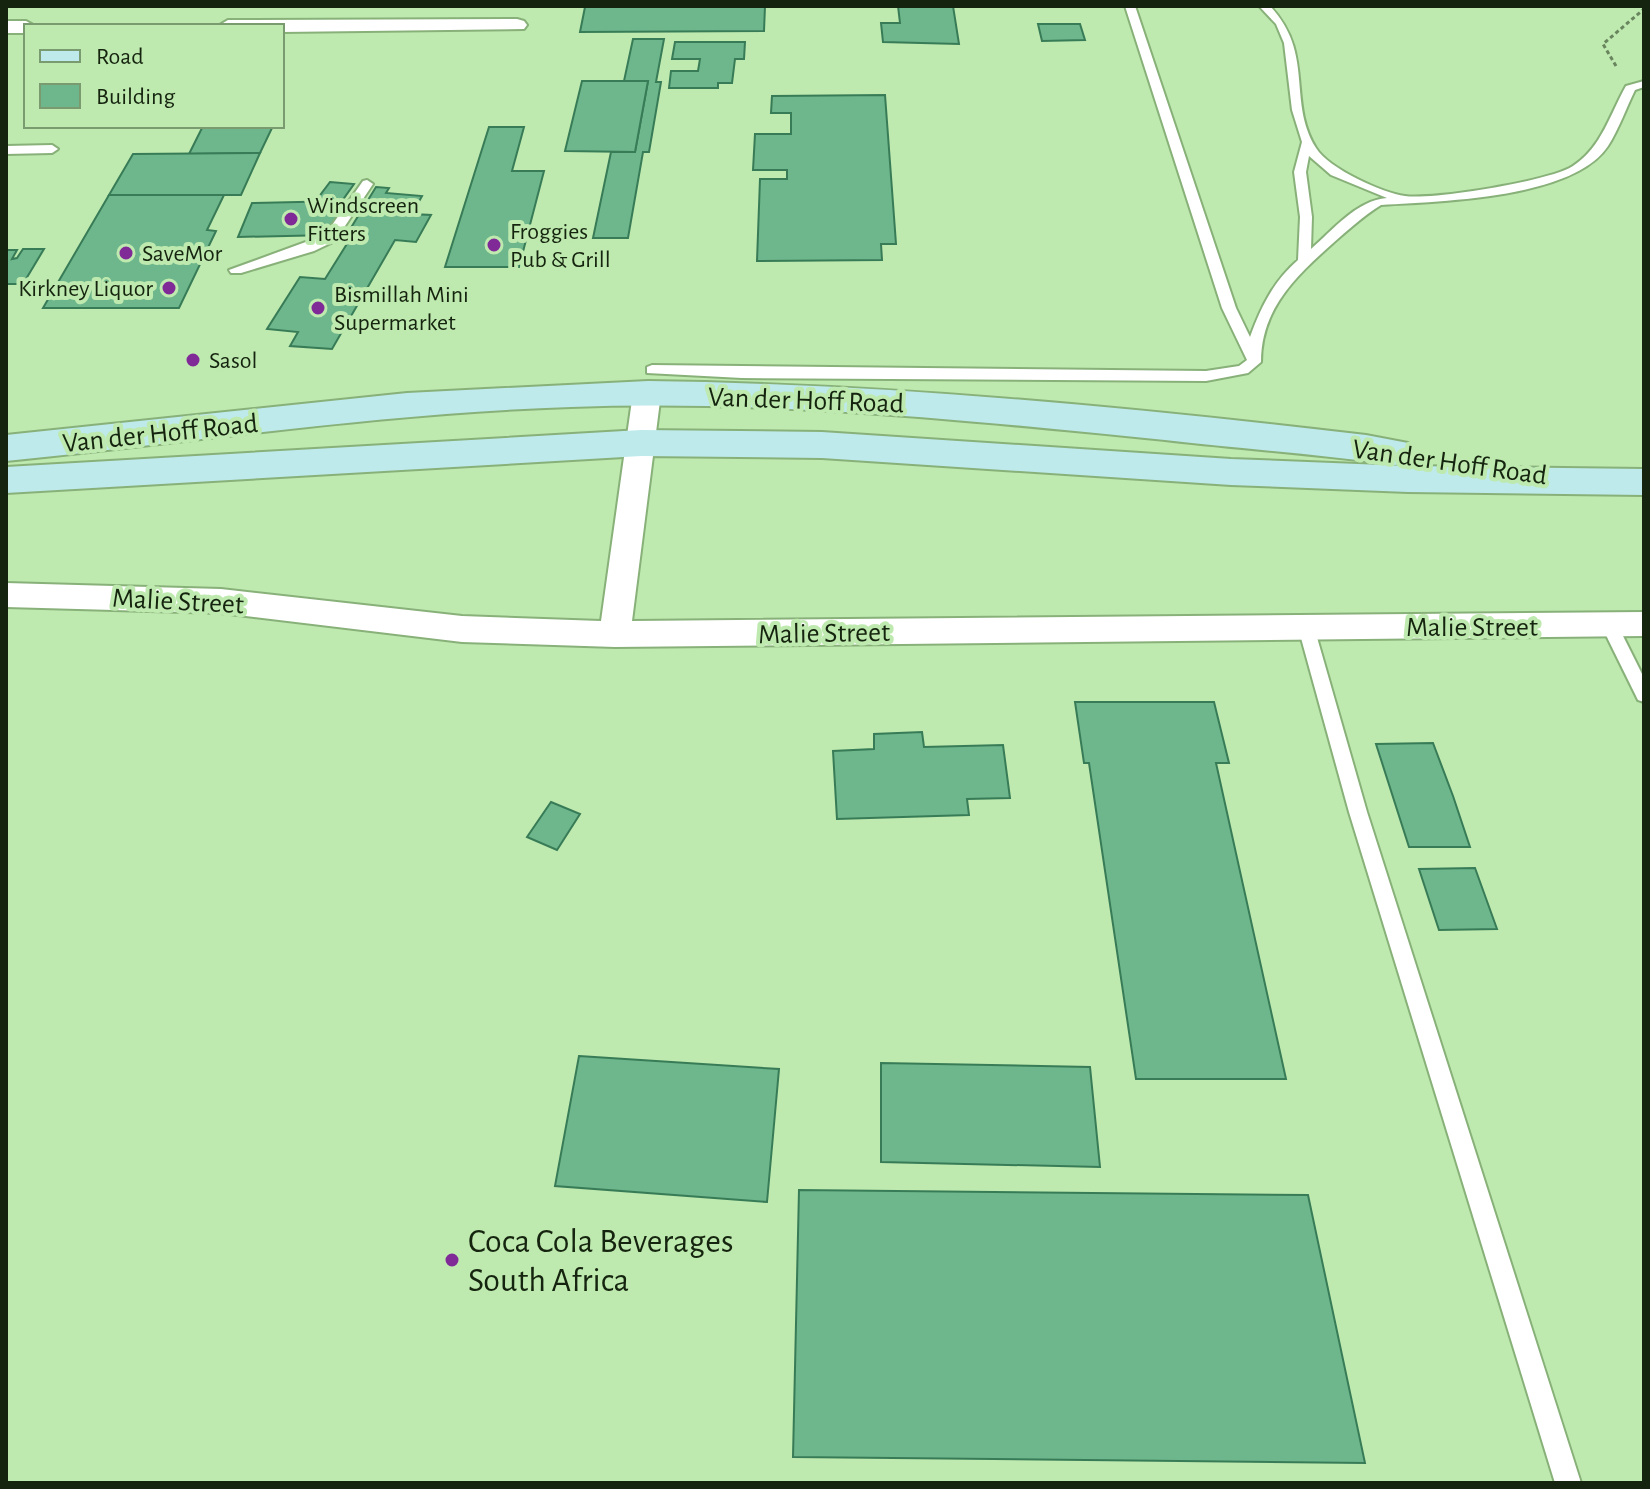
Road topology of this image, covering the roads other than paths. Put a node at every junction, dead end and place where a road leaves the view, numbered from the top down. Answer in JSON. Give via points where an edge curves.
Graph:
{"nodes":[{"id":1,"x":1130,"y":6,"type":"edge"},
{"id":2,"x":1264,"y":6,"type":"edge"},
{"id":3,"x":517,"y":25,"type":"dead end"},
{"id":4,"x":284,"y":26,"type":"edge"},
{"id":5,"x":1637,"y":86,"type":"edge"},
{"id":6,"x":1305,"y":145,"type":"junction"},
{"id":7,"x":52,"y":149,"type":"dead end"},
{"id":8,"x":6,"y":150,"type":"edge"},
{"id":9,"x":367,"y":184,"type":"dead end"},
{"id":10,"x":1400,"y":199,"type":"junction"},
{"id":11,"x":1304,"y":260,"type":"junction"},
{"id":12,"x":236,"y":270,"type":"dead end"},
{"id":13,"x":1254,"y":362,"type":"junction"},
{"id":14,"x":649,"y":382,"type":"junction"},
{"id":15,"x":641,"y":443,"type":"junction"},
{"id":16,"x":6,"y":448,"type":"edge"},
{"id":17,"x":6,"y":480,"type":"edge"},
{"id":18,"x":1604,"y":482,"type":"junction"},
{"id":19,"x":1644,"y":482,"type":"edge"},
{"id":20,"x":6,"y":595,"type":"edge"},
{"id":21,"x":1644,"y":624,"type":"edge"},
{"id":22,"x":1609,"y":625,"type":"junction"},
{"id":23,"x":1306,"y":627,"type":"junction"},
{"id":24,"x":615,"y":634,"type":"junction"},
{"id":25,"x":1644,"y":695,"type":"edge"},
{"id":26,"x":1568,"y":1483,"type":"edge"}],
"edges":[{"from":1,"to":13,"type":"lane","via":[[1229,308]]},
{"from":2,"to":6,"type":"lane","via":[[1279,21],[1292,49]]},
{"from":3,"to":4,"type":"street"},
{"from":5,"to":10,"type":"lane","via":[[1602,146],[1576,170],[1499,192]]},
{"from":6,"to":10,"type":"lane","via":[[1337,174]]},
{"from":6,"to":11,"type":"lane","via":[[1300,172]]},
{"from":7,"to":8,"type":"lane"},
{"from":9,"to":12,"type":"lane","via":[[330,238]]},
{"from":10,"to":11,"type":"lane","via":[[1378,202],[1361,212]]},
{"from":11,"to":13,"type":"lane","via":[[1269,302],[1254,345]]},
{"from":13,"to":14,"type":"lane","via":[[1243,370],[1206,376]]},
{"from":14,"to":15,"type":"street"},
{"from":14,"to":16,"type":"main road","name":"Van der Hoff Road"},
{"from":14,"to":18,"type":"main road","name":"Van der Hoff Road","via":[[963,406],[1388,451]]},
{"from":15,"to":17,"type":"main road","name":"Van der Hoff Road"},
{"from":15,"to":18,"type":"main road","name":"Van der Hoff Road","via":[[822,445],[1260,474]]},
{"from":15,"to":24,"type":"street"},
{"from":18,"to":19,"type":"main road","name":"Van der Hoff Road"},
{"from":20,"to":24,"type":"street","name":"Malie Street","via":[[221,601],[462,629]]},
{"from":21,"to":22,"type":"street","name":"Malie Street"},
{"from":22,"to":23,"type":"street","name":"Malie Street"},
{"from":22,"to":25,"type":"lane"},
{"from":23,"to":24,"type":"street","name":"Malie Street"},
{"from":23,"to":26,"type":"lane","via":[[1358,812]]}]}
